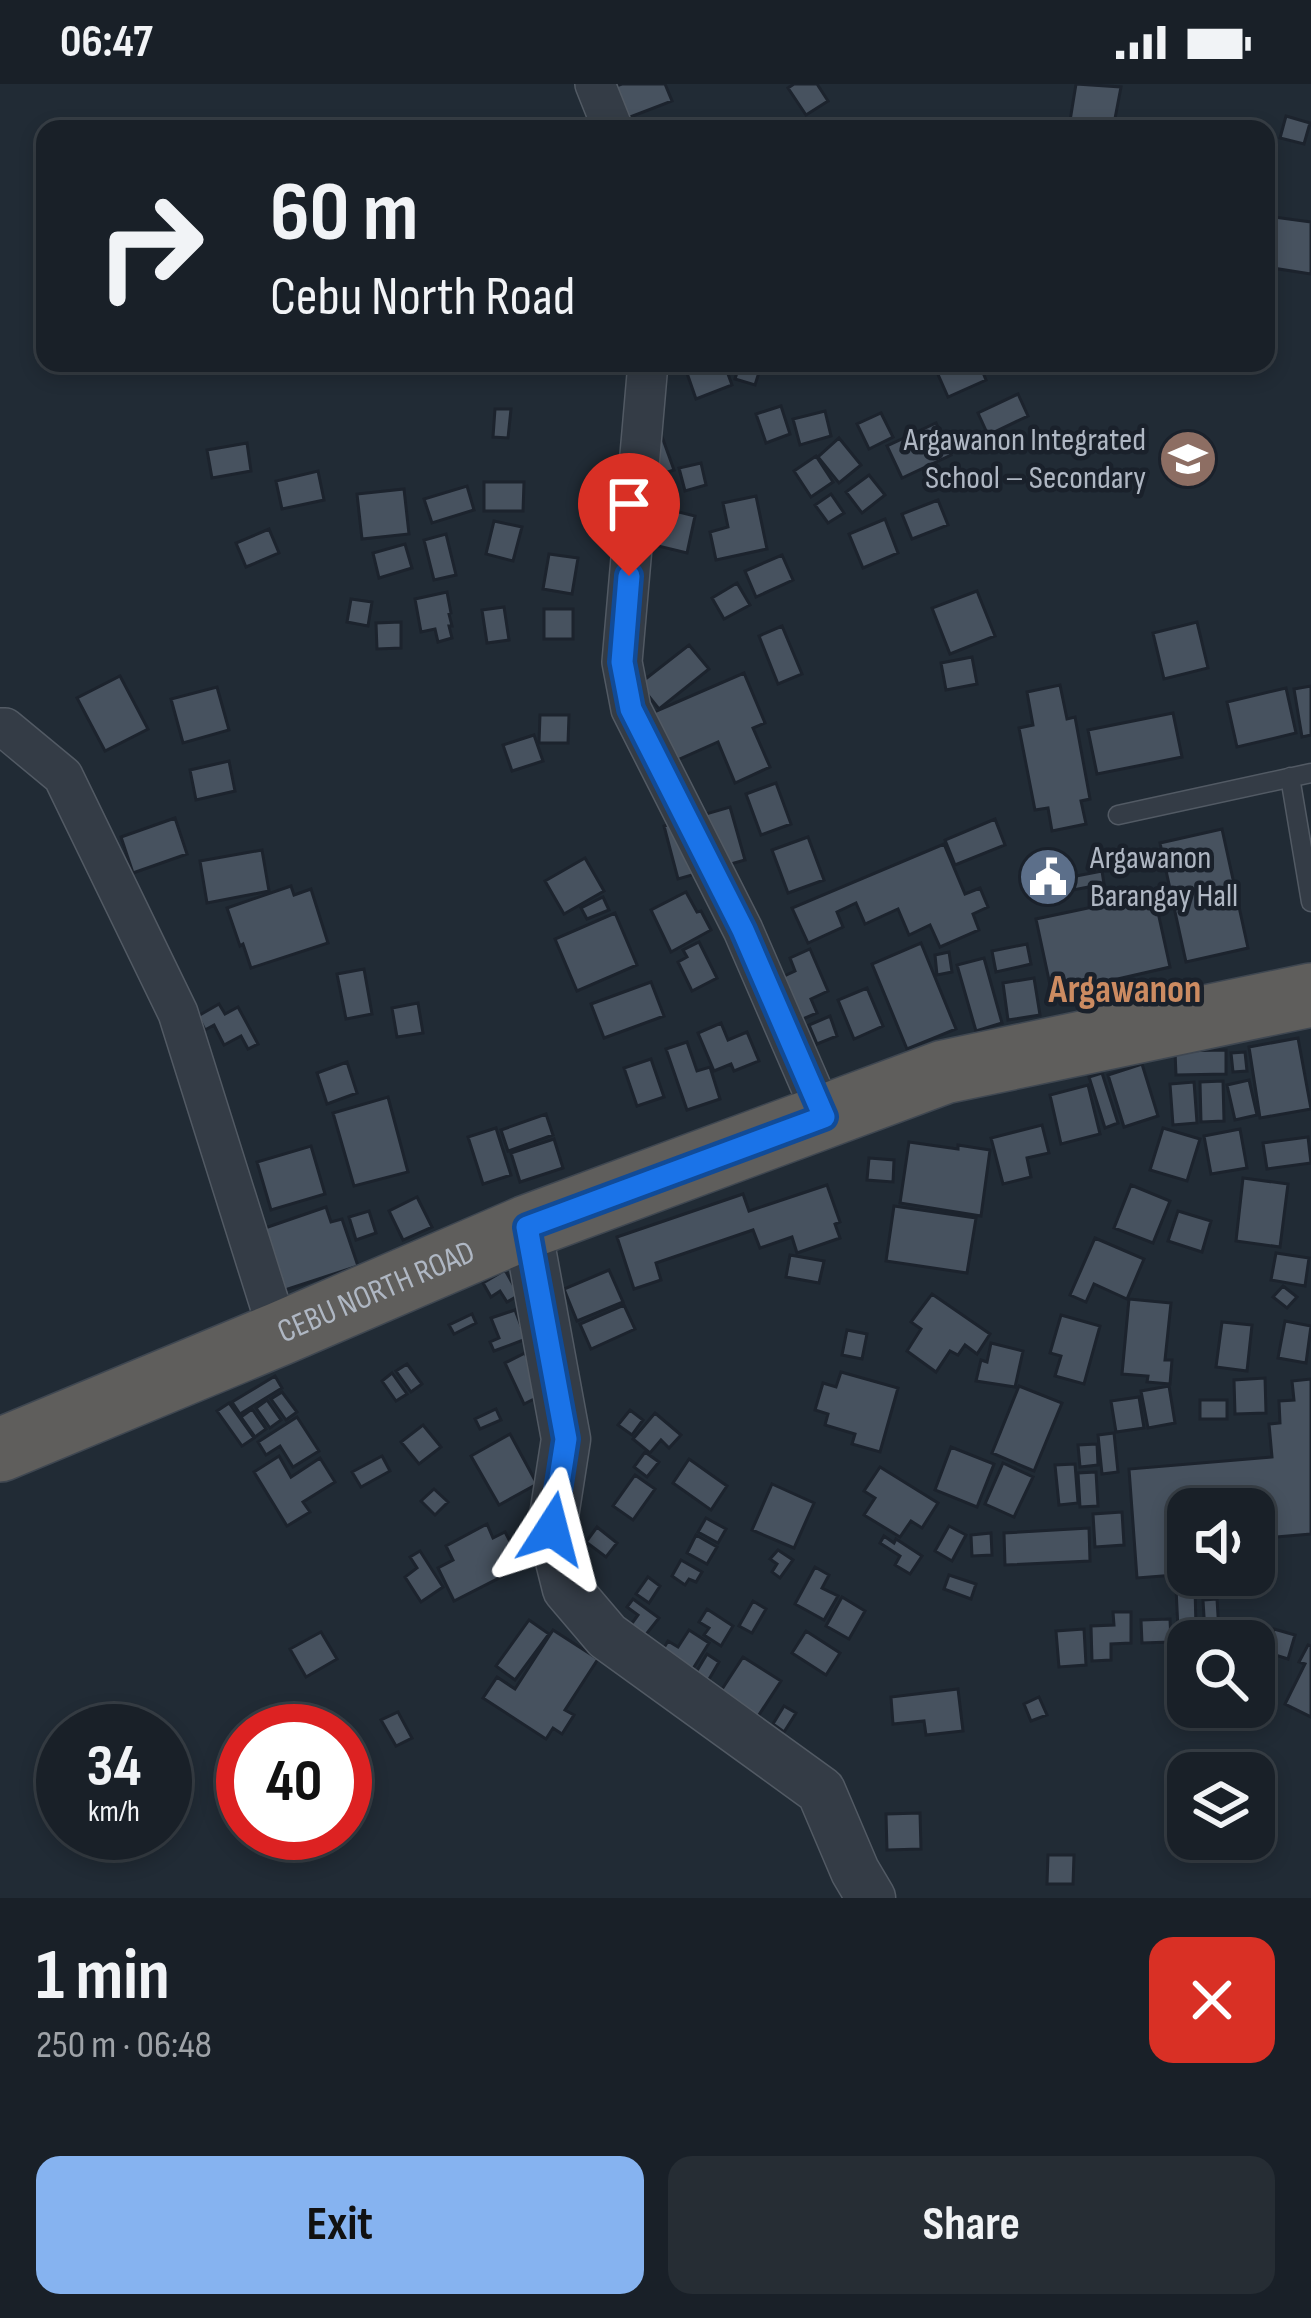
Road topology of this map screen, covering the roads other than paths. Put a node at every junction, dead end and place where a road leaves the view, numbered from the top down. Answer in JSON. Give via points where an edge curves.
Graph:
{"nodes":[{"id":1,"x":595,"y":84,"type":"edge"},
{"id":2,"x":609,"y":120,"type":"edge"},
{"id":3,"x":647,"y":372,"type":"edge"},
{"id":4,"x":0,"y":728,"type":"edge"},
{"id":5,"x":1311,"y":773,"type":"edge"},
{"id":6,"x":1290,"y":777,"type":"junction"},
{"id":7,"x":1118,"y":815,"type":"dead end"},
{"id":8,"x":1311,"y":902,"type":"edge"},
{"id":9,"x":1310,"y":999,"type":"edge"},
{"id":10,"x":824,"y":1117,"type":"junction"},
{"id":11,"x":527,"y":1227,"type":"junction"},
{"id":12,"x":279,"y":1334,"type":"junction"},
{"id":13,"x":0,"y":1450,"type":"edge"},
{"id":14,"x":871,"y":1898,"type":"edge"}],
"edges":[{"from":1,"to":2,"type":"street"},
{"from":3,"to":10,"type":"street","via":[[622,662],[631,709],[743,930]]},
{"from":4,"to":12,"type":"street","via":[[63,776],[178,1013]]},
{"from":5,"to":6,"type":"lane"},
{"from":6,"to":7,"type":"lane"},
{"from":6,"to":8,"type":"lane"},
{"from":9,"to":10,"type":"highway","name":"CEBU NORTH ROAD","via":[[944,1072]]},
{"from":10,"to":11,"type":"highway","name":"CEBU NORTH ROAD"},
{"from":11,"to":12,"type":"highway","name":"CEBU NORTH ROAD"},
{"from":11,"to":14,"type":"street","via":[[566,1439],[552,1529],[567,1589],[607,1636],[821,1791]]},
{"from":12,"to":13,"type":"highway","name":"CEBU NORTH ROAD"}]}
